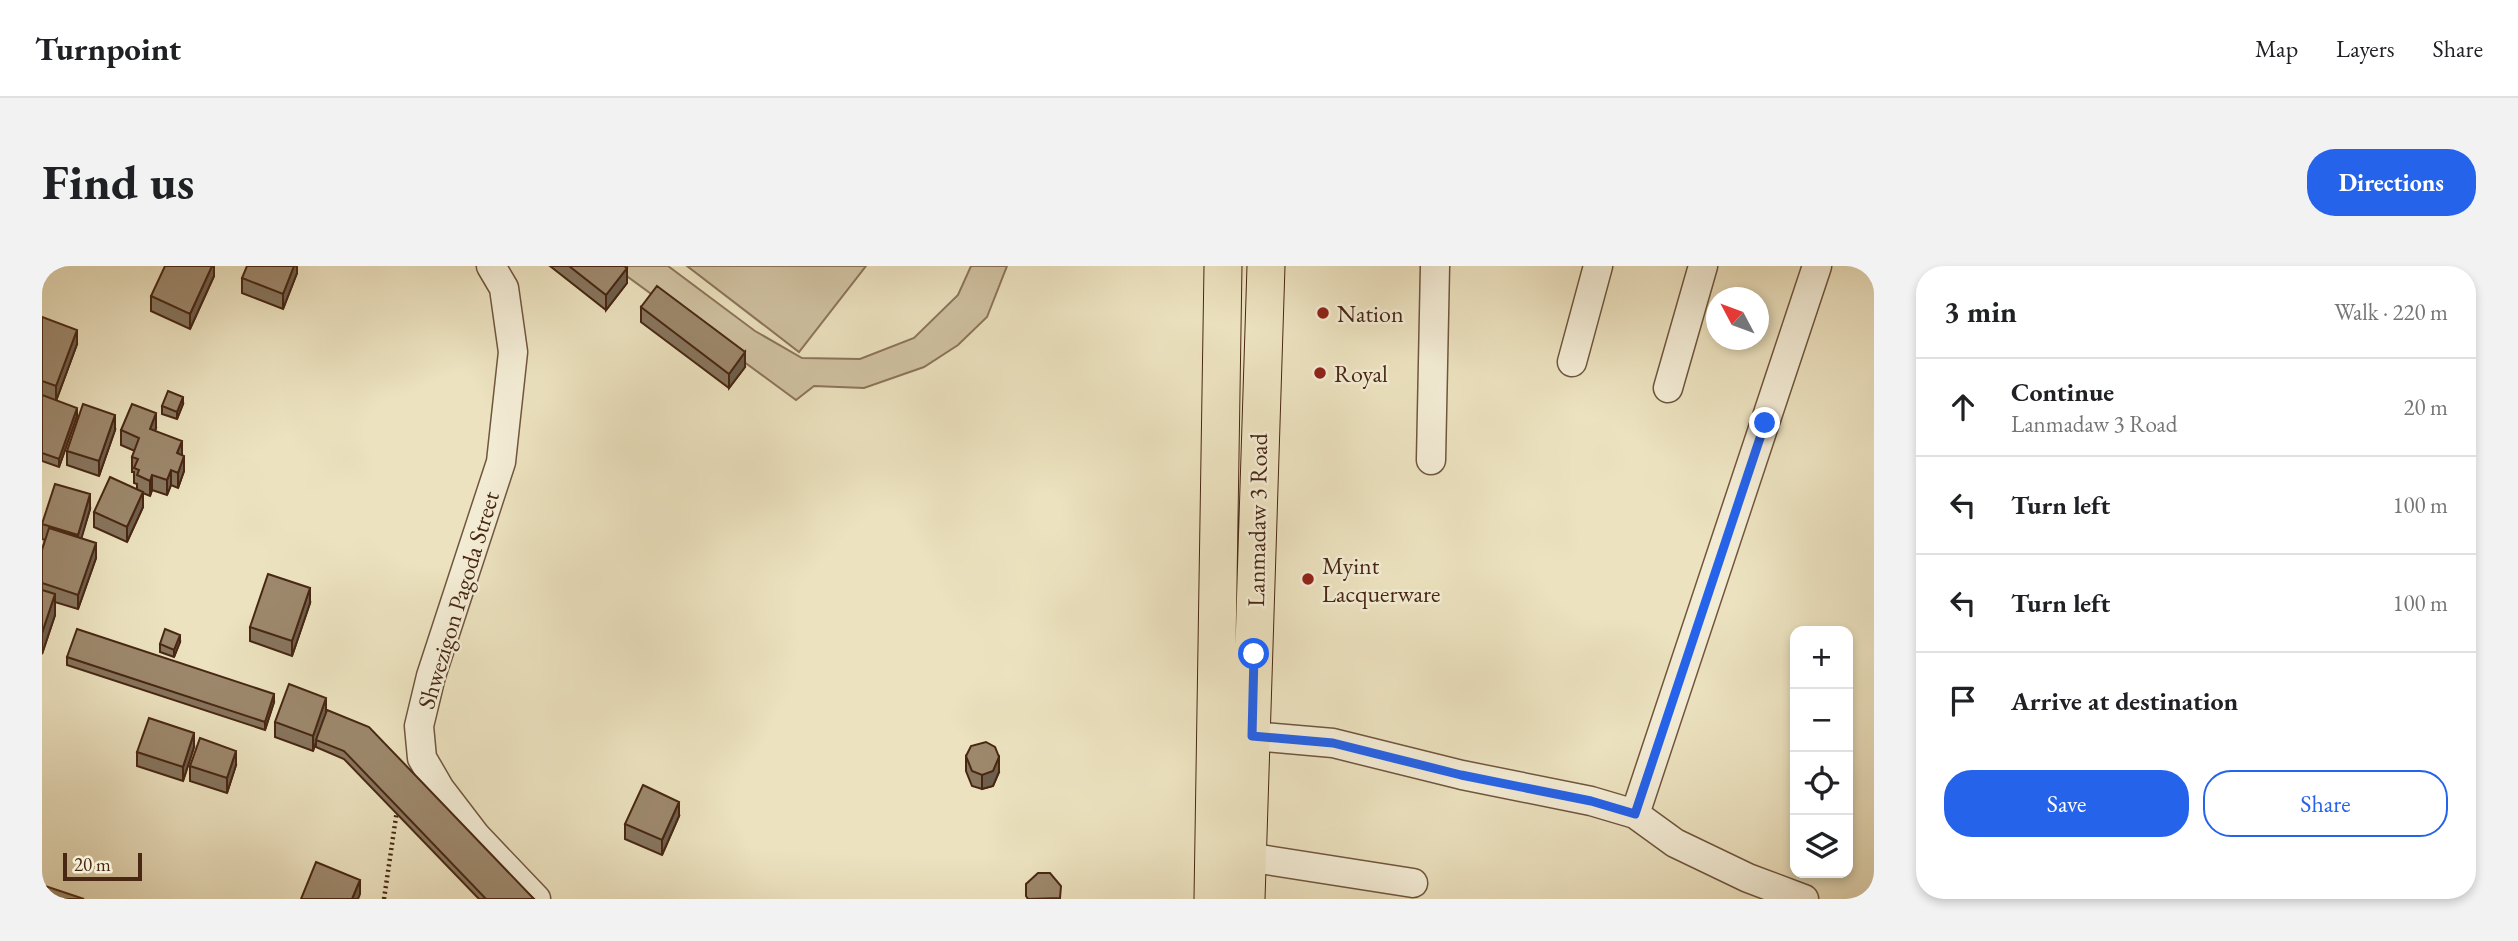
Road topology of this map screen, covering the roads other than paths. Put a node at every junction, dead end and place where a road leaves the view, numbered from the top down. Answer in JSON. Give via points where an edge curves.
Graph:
{"nodes":[{"id":1,"x":491,"y":266,"type":"edge"},
{"id":2,"x":1223,"y":266,"type":"edge"},
{"id":3,"x":1266,"y":266,"type":"edge"},
{"id":4,"x":1435,"y":266,"type":"edge"},
{"id":5,"x":1598,"y":266,"type":"edge"},
{"id":6,"x":1703,"y":266,"type":"edge"},
{"id":7,"x":1817,"y":266,"type":"edge"},
{"id":8,"x":1572,"y":362,"type":"dead end"},
{"id":9,"x":1668,"y":388,"type":"dead end"},
{"id":10,"x":1431,"y":460,"type":"dead end"},
{"id":11,"x":1252,"y":736,"type":"junction"},
{"id":12,"x":1635,"y":814,"type":"junction"},
{"id":13,"x":1247,"y":857,"type":"junction"},
{"id":14,"x":1413,"y":883,"type":"dead end"},
{"id":15,"x":1229,"y":897,"type":"edge"},
{"id":16,"x":536,"y":899,"type":"edge"},
{"id":17,"x":1804,"y":899,"type":"edge"}],
"edges":[{"from":1,"to":16,"type":"street","name":"Shwezigon Pagoda Street","via":[[504,288],[513,352],[501,462],[430,676],[419,726],[422,758],[440,789],[476,836]]},
{"from":2,"to":15,"type":"main road","name":"Lanmadaw 3 Road"},
{"from":3,"to":11,"type":"main road","name":"Lanmadaw 3 Road"},
{"from":4,"to":10,"type":"street"},
{"from":5,"to":8,"type":"street"},
{"from":6,"to":9,"type":"street"},
{"from":7,"to":12,"type":"street"},
{"from":11,"to":12,"type":"street","via":[[1333,743]]},
{"from":11,"to":13,"type":"main road","name":"Lanmadaw 3 Road"},
{"from":12,"to":17,"type":"street","via":[[1675,843]]},
{"from":13,"to":14,"type":"street"},
{"from":13,"to":15,"type":"main road","name":"Lanmadaw 3 Road"}]}
